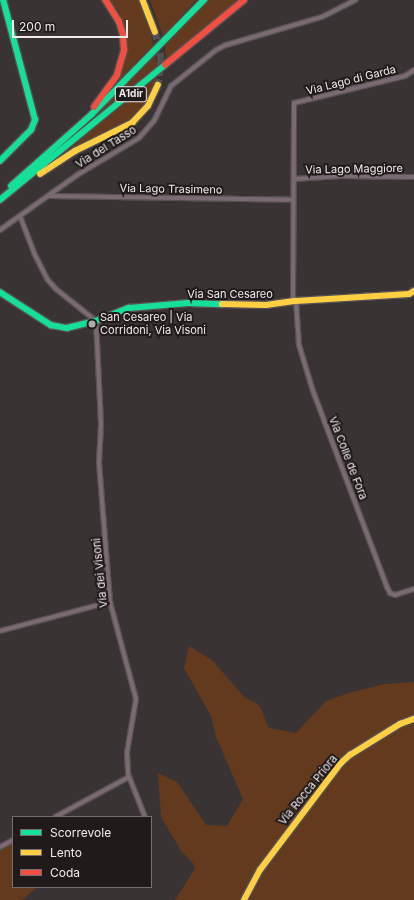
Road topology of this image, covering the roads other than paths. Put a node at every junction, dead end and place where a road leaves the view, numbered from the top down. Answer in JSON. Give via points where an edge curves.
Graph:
{"nodes":[{"id":1,"x":3,"y":0,"type":"edge"},
{"id":2,"x":105,"y":0,"type":"edge"},
{"id":3,"x":143,"y":0,"type":"edge"},
{"id":4,"x":204,"y":0,"type":"edge"},
{"id":5,"x":244,"y":0,"type":"edge"},
{"id":6,"x":356,"y":0,"type":"edge"},
{"id":7,"x":156,"y":32,"type":"tunnel mouth"},
{"id":8,"x":414,"y":70,"type":"edge"},
{"id":9,"x":158,"y":85,"type":"tunnel mouth"},
{"id":10,"x":75,"y":130,"type":"junction"},
{"id":11,"x":0,"y":161,"type":"edge"},
{"id":12,"x":414,"y":177,"type":"edge"},
{"id":13,"x":294,"y":178,"type":"junction"},
{"id":14,"x":17,"y":187,"type":"junction"},
{"id":15,"x":0,"y":194,"type":"edge"},
{"id":16,"x":49,"y":196,"type":"junction"},
{"id":17,"x":0,"y":200,"type":"edge"},
{"id":18,"x":293,"y":200,"type":"junction"},
{"id":19,"x":20,"y":216,"type":"junction"},
{"id":20,"x":0,"y":230,"type":"edge"},
{"id":21,"x":0,"y":292,"type":"edge"},
{"id":22,"x":412,"y":294,"type":"edge"},
{"id":23,"x":295,"y":301,"type":"junction"},
{"id":24,"x":96,"y":321,"type":"junction"},
{"id":25,"x":414,"y":589,"type":"edge"},
{"id":26,"x":110,"y":602,"type":"junction"},
{"id":27,"x":0,"y":630,"type":"edge"},
{"id":28,"x":414,"y":719,"type":"edge"},
{"id":29,"x":129,"y":777,"type":"junction"},
{"id":30,"x":57,"y":816,"type":"edge"},
{"id":31,"x":145,"y":816,"type":"edge"},
{"id":32,"x":12,"y":841,"type":"edge"},
{"id":33,"x":0,"y":847,"type":"edge"},
{"id":34,"x":244,"y":900,"type":"edge"}],
"edges":[{"from":1,"to":11,"type":"main road","via":[[35,120],[31,130]]},
{"from":2,"to":10,"type":"main road","via":[[117,17],[124,44],[120,68],[109,88]]},
{"from":3,"to":7,"type":"main road"},
{"from":4,"to":10,"type":"main road","number":"A1dir"},
{"from":5,"to":14,"type":"main road","number":"A1dir"},
{"from":6,"to":16,"type":"street","name":"Via del Tasso","via":[[319,19],[226,45],[214,51],[171,86],[154,121],[139,138]]},
{"from":8,"to":13,"type":"street","name":"Via Lago di Garda","via":[[406,76],[294,103]]},
{"from":9,"to":14,"type":"main road","via":[[148,106],[132,123],[75,151]]},
{"from":10,"to":15,"type":"main road","number":"A1dir"},
{"from":12,"to":13,"type":"street","name":"Via Lago Maggiore"},
{"from":13,"to":18,"type":"street"},
{"from":14,"to":17,"type":"main road","number":"A1dir"},
{"from":16,"to":18,"type":"street","name":"Via Lago Trasimeno"},
{"from":16,"to":19,"type":"street","name":"Via del Tasso"},
{"from":18,"to":23,"type":"street"},
{"from":19,"to":20,"type":"street","name":"Via del Tasso"},
{"from":19,"to":24,"type":"street","via":[[47,279]]},
{"from":21,"to":24,"type":"main road","name":"Via San Cesareo","via":[[58,328],[71,328]]},
{"from":22,"to":23,"type":"main road","name":"Via San Cesareo"},
{"from":23,"to":24,"type":"main road","name":"Via San Cesareo","via":[[266,305],[158,305],[129,308]]},
{"from":23,"to":25,"type":"street","name":"Via Colle de Fora","via":[[298,345],[387,587],[395,595]]},
{"from":24,"to":26,"type":"street","name":"Via dei Visoni","via":[[101,425],[99,462]]},
{"from":26,"to":27,"type":"street"},
{"from":26,"to":29,"type":"street","name":"Via dei Visoni","via":[[136,699],[127,752]]},
{"from":28,"to":34,"type":"main road","name":"Via Rocca Priora","via":[[400,724],[341,763],[260,870]]},
{"from":29,"to":30,"type":"street"},
{"from":29,"to":31,"type":"street","name":"Via dei Visoni"},
{"from":32,"to":33,"type":"street"}]}
